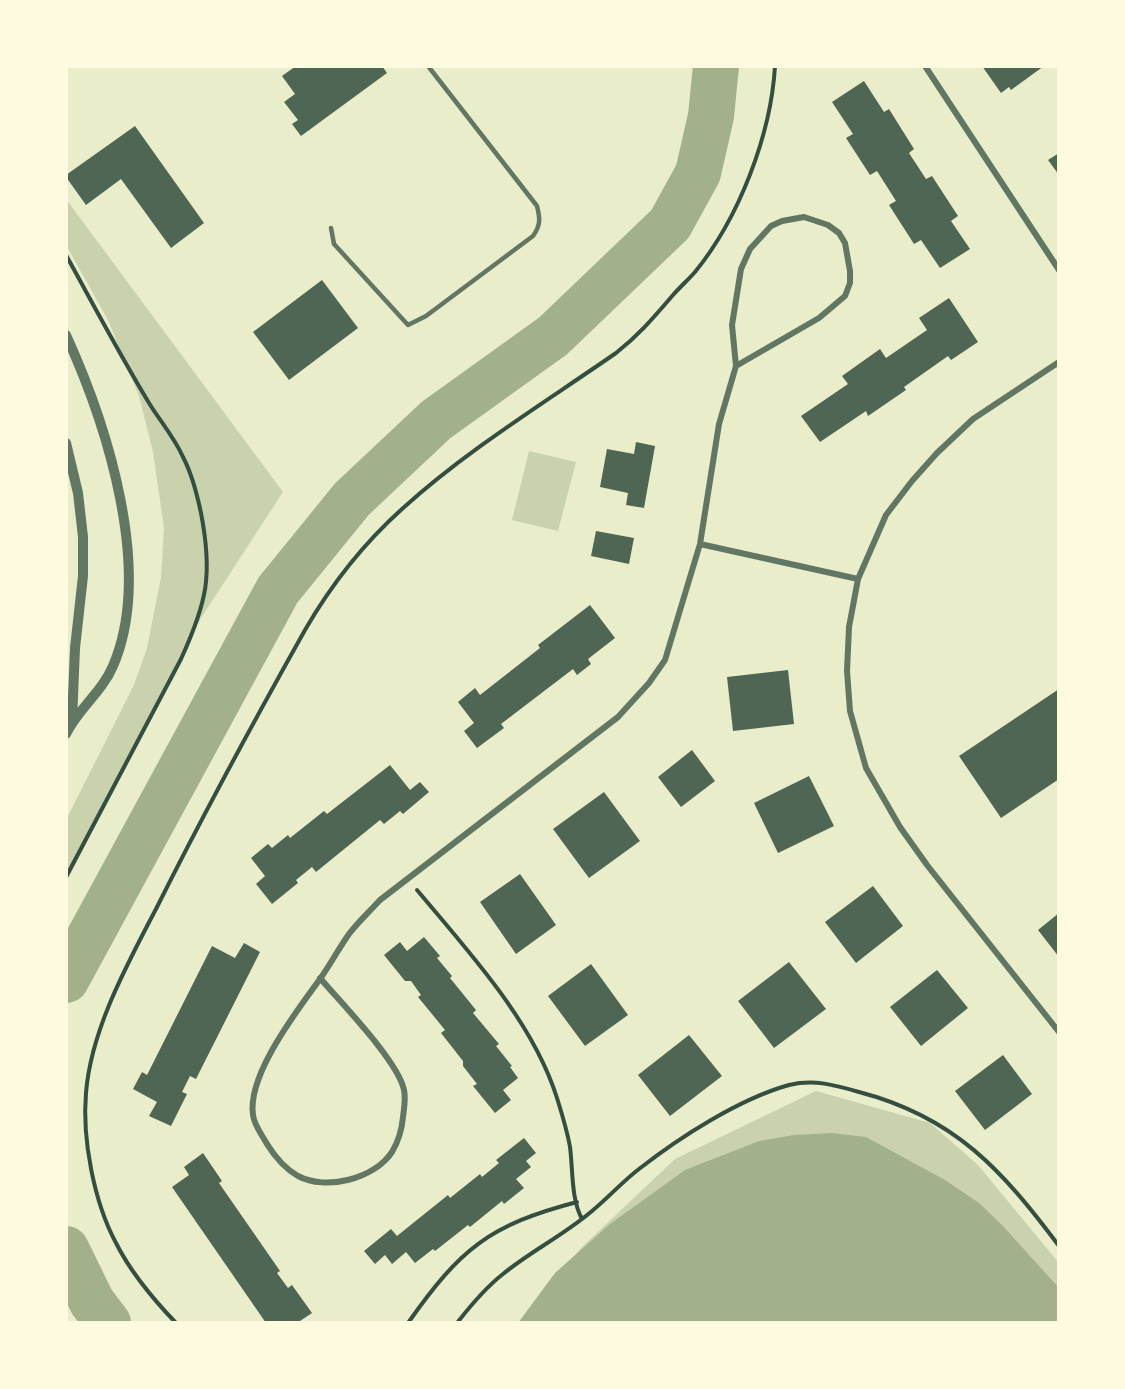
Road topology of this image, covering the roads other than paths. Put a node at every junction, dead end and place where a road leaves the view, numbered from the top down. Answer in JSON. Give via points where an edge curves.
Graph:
{"nodes":[{"id":1,"x":428,"y":66,"type":"edge"},
{"id":2,"x":926,"y":66,"type":"edge"},
{"id":3,"x":331,"y":228,"type":"dead end"},
{"id":4,"x":1059,"y":270,"type":"edge"},
{"id":5,"x":66,"y":335,"type":"edge"},
{"id":6,"x":1059,"y":362,"type":"edge"},
{"id":7,"x":736,"y":366,"type":"junction"},
{"id":8,"x":66,"y":443,"type":"edge"},
{"id":9,"x":700,"y":544,"type":"junction"},
{"id":10,"x":858,"y":579,"type":"junction"},
{"id":11,"x":72,"y":721,"type":"junction"},
{"id":12,"x":66,"y":734,"type":"edge"},
{"id":13,"x":320,"y":978,"type":"junction"},
{"id":14,"x":1059,"y":1032,"type":"edge"}],
"edges":[{"from":1,"to":3,"type":"lane","via":[[537,206],[538,228],[533,236],[426,316],[408,325],[334,244]]},
{"from":2,"to":4,"type":"street"},
{"from":5,"to":11,"type":"street","via":[[88,386],[111,460],[130,573],[128,606],[113,665],[107,679]]},
{"from":6,"to":10,"type":"street","via":[[974,419],[937,453],[886,515]]},
{"from":7,"to":7,"type":"street","via":[[732,325],[735,297],[750,249],[771,226],[782,221],[804,217],[828,225],[845,243],[850,271],[845,296],[819,318]]},
{"from":7,"to":9,"type":"street","via":[[719,424]]},
{"from":8,"to":11,"type":"street","via":[[83,537]]},
{"from":9,"to":10,"type":"street"},
{"from":9,"to":13,"type":"street","via":[[665,660],[649,683],[618,717],[380,900],[351,932]]},
{"from":10,"to":14,"type":"street","via":[[849,627],[847,671],[850,711],[866,768],[927,865]]},
{"from":11,"to":12,"type":"street"},
{"from":13,"to":13,"type":"street","via":[[372,1038],[398,1074],[404,1090],[402,1123],[392,1152],[370,1172],[336,1182],[300,1177],[285,1167],[274,1156],[253,1116],[257,1083],[289,1020]]}]}
